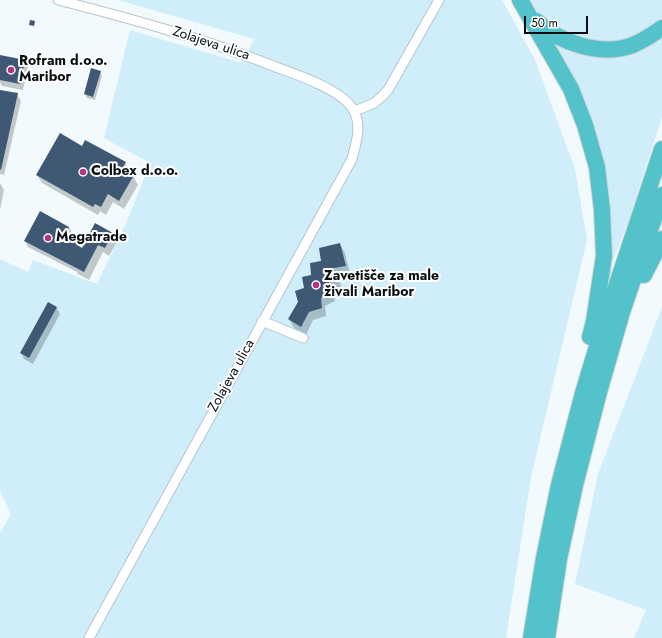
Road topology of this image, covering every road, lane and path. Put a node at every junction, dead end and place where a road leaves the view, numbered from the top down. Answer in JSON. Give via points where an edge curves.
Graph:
{"nodes":[{"id":1,"x":58,"y":0,"type":"edge"},
{"id":2,"x":439,"y":0,"type":"edge"},
{"id":3,"x":522,"y":5,"type":"edge"},
{"id":4,"x":662,"y":28,"type":"edge"},
{"id":5,"x":354,"y":111,"type":"junction"},
{"id":6,"x":662,"y":149,"type":"edge"},
{"id":7,"x":662,"y":195,"type":"edge"},
{"id":8,"x":662,"y":239,"type":"edge"},
{"id":9,"x":622,"y":312,"type":"junction"},
{"id":10,"x":262,"y":321,"type":"junction"},
{"id":11,"x":303,"y":338,"type":"dead end"},
{"id":12,"x":583,"y":393,"type":"junction"},
{"id":13,"x":89,"y":638,"type":"edge"},
{"id":14,"x":531,"y":638,"type":"edge"},
{"id":15,"x":547,"y":638,"type":"edge"}],
"edges":[{"from":1,"to":5,"type":"street","name":"Zolajeva ulica","via":[[191,36],[244,54],[309,79],[343,99]]},
{"from":2,"to":5,"type":"street","via":[[388,90],[379,101]]},
{"from":3,"to":4,"type":"highway","via":[[550,33],[584,46],[604,49],[632,45]]},
{"from":3,"to":12,"type":"highway","via":[[571,89],[597,167],[604,256],[594,321],[580,377]]},
{"from":5,"to":10,"type":"street","name":"Zolajeva ulica","via":[[359,135],[352,159]]},
{"from":6,"to":12,"type":"highway"},
{"from":7,"to":9,"type":"highway"},
{"from":8,"to":9,"type":"highway","via":[[633,300]]},
{"from":9,"to":15,"type":"highway","via":[[575,485],[559,559]]},
{"from":10,"to":11,"type":"street"},
{"from":10,"to":13,"type":"street","name":"Zolajeva ulica"},
{"from":12,"to":14,"type":"highway","via":[[559,485]]}]}
